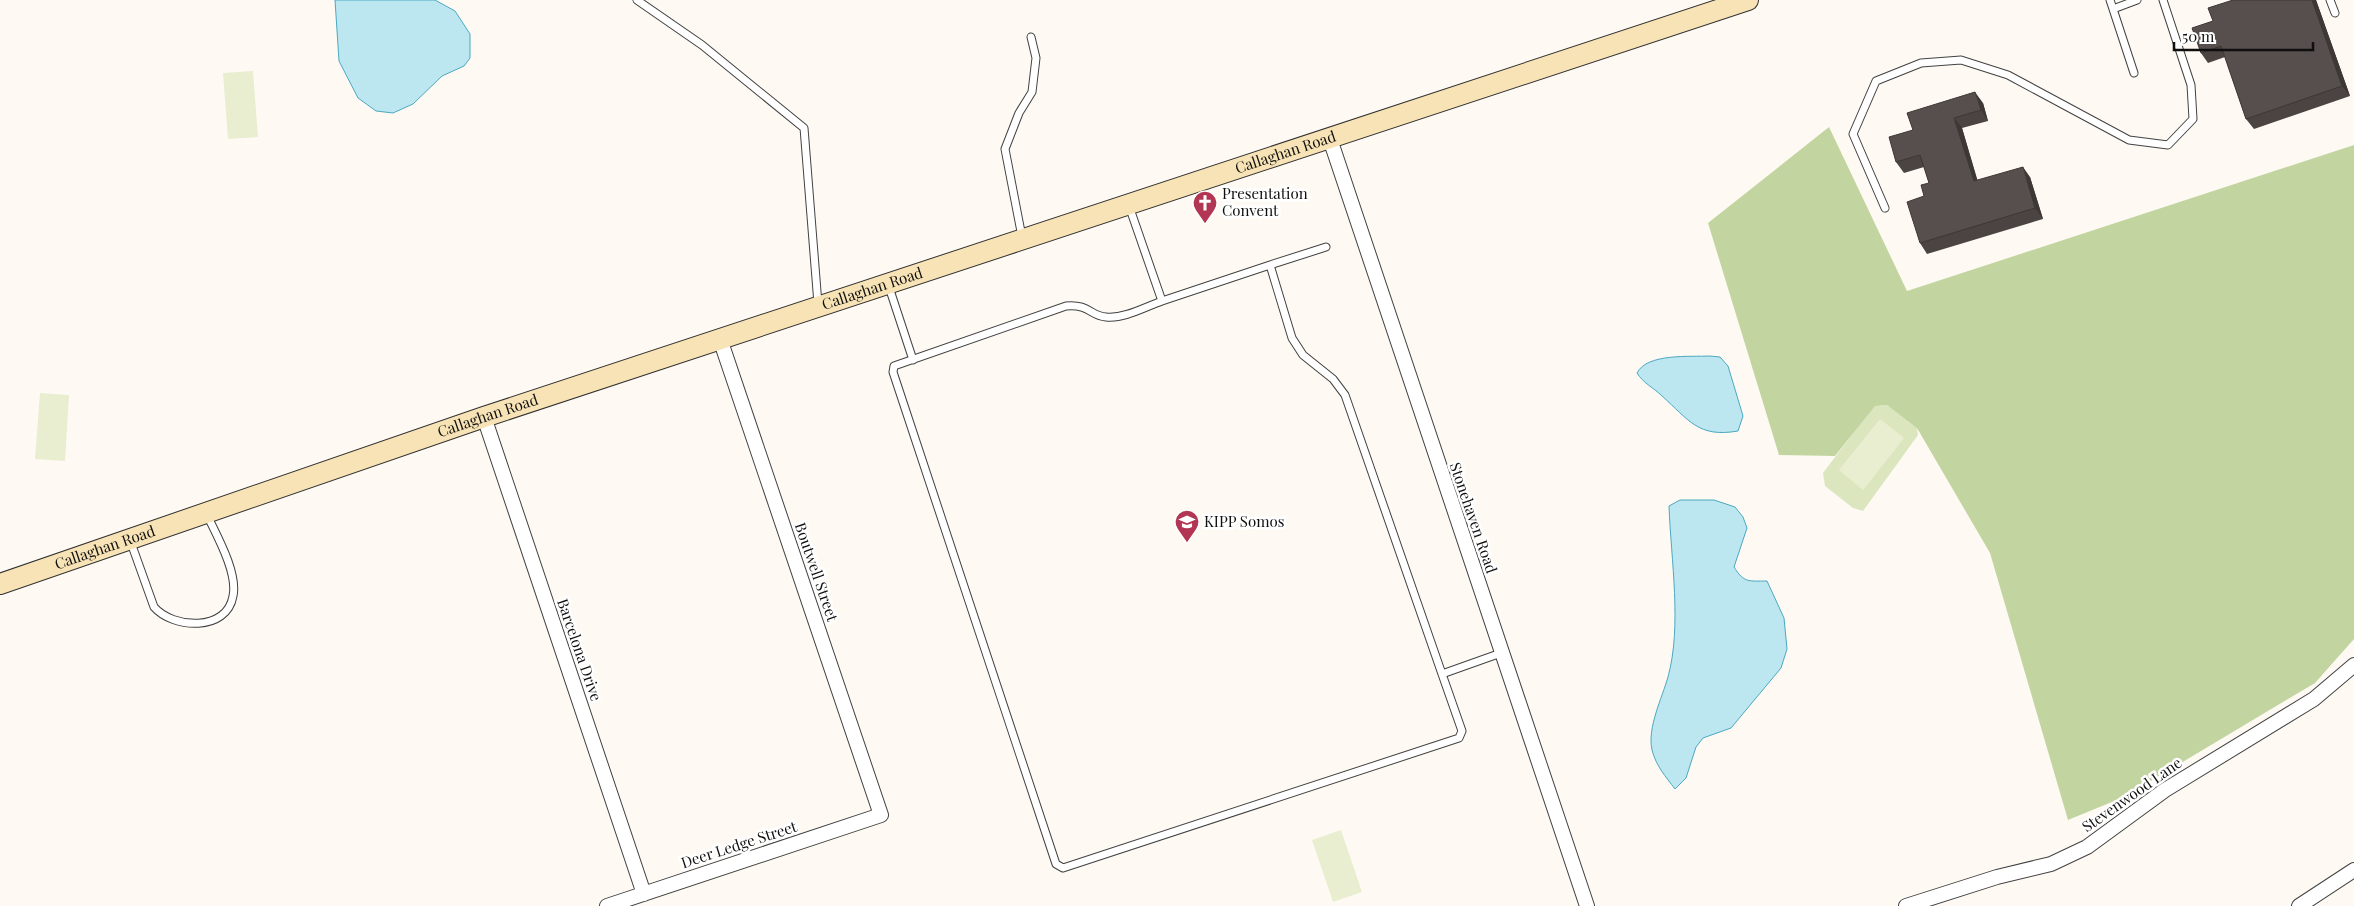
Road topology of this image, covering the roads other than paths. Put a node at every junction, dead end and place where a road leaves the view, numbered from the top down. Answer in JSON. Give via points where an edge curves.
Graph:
{"nodes":[{"id":1,"x":637,"y":0,"type":"edge"},
{"id":2,"x":1748,"y":0,"type":"edge"},
{"id":3,"x":2110,"y":0,"type":"edge"},
{"id":4,"x":2137,"y":0,"type":"edge"},
{"id":5,"x":2163,"y":0,"type":"edge"},
{"id":6,"x":2330,"y":0,"type":"edge"},
{"id":7,"x":2113,"y":9,"type":"junction"},
{"id":8,"x":2335,"y":13,"type":"dead end"},
{"id":9,"x":1031,"y":37,"type":"dead end"},
{"id":10,"x":2134,"y":73,"type":"dead end"},
{"id":11,"x":1330,"y":139,"type":"junction"},
{"id":12,"x":1129,"y":206,"type":"junction"},
{"id":13,"x":1885,"y":208,"type":"dead end"},
{"id":14,"x":1023,"y":240,"type":"junction"},
{"id":15,"x":1326,"y":246,"type":"dead end"},
{"id":16,"x":1270,"y":265,"type":"junction"},
{"id":17,"x":888,"y":284,"type":"junction"},
{"id":18,"x":1162,"y":302,"type":"junction"},
{"id":19,"x":818,"y":307,"type":"junction"},
{"id":20,"x":720,"y":339,"type":"junction"},
{"id":21,"x":913,"y":360,"type":"junction"},
{"id":22,"x":484,"y":417,"type":"junction"},
{"id":23,"x":206,"y":513,"type":"junction"},
{"id":24,"x":129,"y":540,"type":"junction"},
{"id":25,"x":0,"y":584,"type":"edge"},
{"id":26,"x":1501,"y":653,"type":"junction"},
{"id":27,"x":2354,"y":665,"type":"edge"},
{"id":28,"x":1442,"y":674,"type":"junction"},
{"id":29,"x":881,"y":815,"type":"joint"},
{"id":30,"x":2354,"y":870,"type":"edge"},
{"id":31,"x":644,"y":894,"type":"junction"},
{"id":32,"x":607,"y":906,"type":"edge"},
{"id":33,"x":1587,"y":906,"type":"edge"},
{"id":34,"x":1906,"y":906,"type":"edge"},
{"id":35,"x":2299,"y":906,"type":"edge"}],
"edges":[{"from":1,"to":19,"type":"lane","via":[[702,45],[804,128]]},
{"from":2,"to":11,"type":"main road","name":"Callaghan Road"},
{"from":3,"to":7,"type":"lane"},
{"from":4,"to":7,"type":"lane"},
{"from":5,"to":13,"type":"lane","via":[[2191,85],[2193,119],[2168,145],[2129,140],[2008,75],[1961,60],[1921,63],[1876,80],[1853,134]]},
{"from":6,"to":8,"type":"lane"},
{"from":7,"to":10,"type":"lane"},
{"from":9,"to":14,"type":"lane","via":[[1036,58],[1032,92],[1019,113],[1005,149]]},
{"from":11,"to":12,"type":"main road","name":"Callaghan Road"},
{"from":11,"to":26,"type":"street","name":"Stonehaven Road"},
{"from":12,"to":14,"type":"main road","name":"Callaghan Road"},
{"from":12,"to":18,"type":"lane"},
{"from":14,"to":17,"type":"main road","name":"Callaghan Road"},
{"from":15,"to":16,"type":"lane"},
{"from":16,"to":18,"type":"lane"},
{"from":16,"to":28,"type":"lane","via":[[1292,338],[1303,355],[1333,379],[1345,395]]},
{"from":17,"to":19,"type":"main road","name":"Callaghan Road"},
{"from":17,"to":21,"type":"lane"},
{"from":18,"to":21,"type":"lane","via":[[1120,316],[1105,317],[1080,305],[1066,306]]},
{"from":19,"to":20,"type":"main road","name":"Callaghan Road"},
{"from":20,"to":22,"type":"main road","name":"Callaghan Road"},
{"from":20,"to":29,"type":"street","name":"Boutwell Street"},
{"from":21,"to":28,"type":"lane","via":[[894,366],[893,372],[1056,864],[1063,868],[1459,738],[1462,732]]},
{"from":22,"to":23,"type":"main road","name":"Callaghan Road"},
{"from":22,"to":31,"type":"street","name":"Barcelona Drive"},
{"from":23,"to":24,"type":"main road","name":"Callaghan Road"},
{"from":23,"to":24,"type":"lane","via":[[226,558],[234,596],[229,609],[215,619],[183,623],[162,616],[154,607]]},
{"from":24,"to":25,"type":"main road","name":"Callaghan Road"},
{"from":26,"to":28,"type":"lane"},
{"from":26,"to":33,"type":"street","name":"Stonehaven Road"},
{"from":27,"to":34,"type":"street","name":"Stevenwood Lane","via":[[2314,699],[2165,790],[2087,846],[2052,864],[1997,877]]},
{"from":29,"to":31,"type":"street","name":"Deer Ledge Street"},
{"from":30,"to":35,"type":"street"},
{"from":31,"to":32,"type":"street","name":"Deer Ledge Street"}]}
